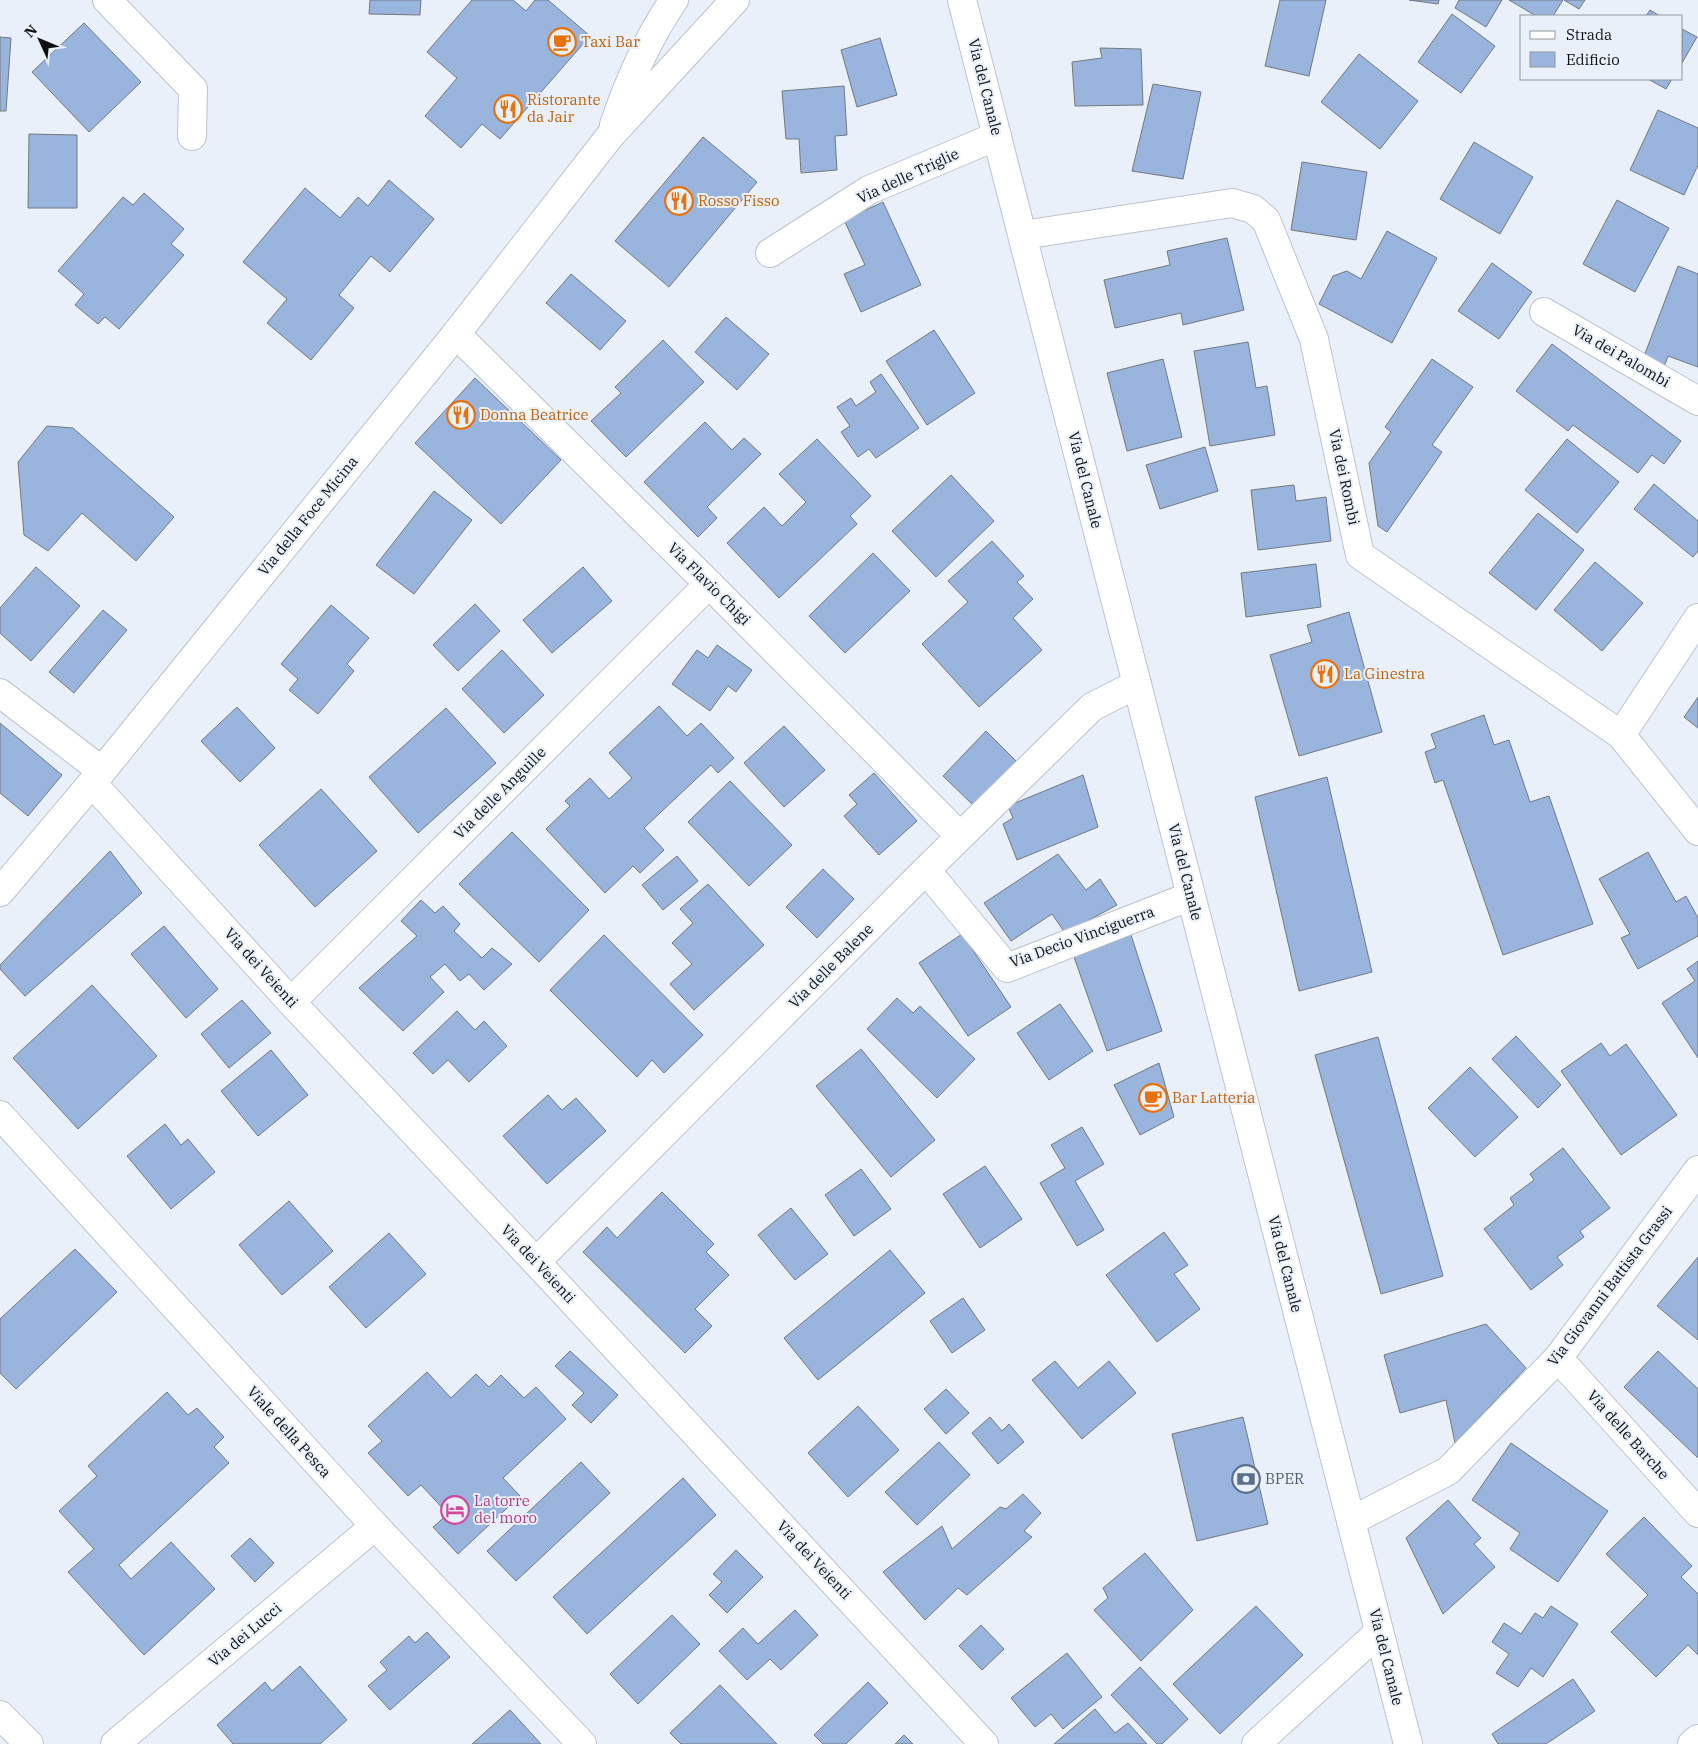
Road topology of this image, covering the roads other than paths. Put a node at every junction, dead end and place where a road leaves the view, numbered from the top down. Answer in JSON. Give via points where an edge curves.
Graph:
{"nodes":[{"id":1,"x":106,"y":0,"type":"edge"},
{"id":2,"x":674,"y":0,"type":"edge"},
{"id":3,"x":736,"y":0,"type":"edge"},
{"id":4,"x":962,"y":0,"type":"edge"},
{"id":5,"x":192,"y":136,"type":"dead end"},
{"id":6,"x":610,"y":136,"type":"junction"},
{"id":7,"x":997,"y":136,"type":"junction"},
{"id":8,"x":1022,"y":235,"type":"junction"},
{"id":9,"x":770,"y":253,"type":"dead end"},
{"id":10,"x":1544,"y":312,"type":"dead end"},
{"id":11,"x":456,"y":334,"type":"junction"},
{"id":12,"x":1698,"y":400,"type":"edge"},
{"id":13,"x":709,"y":584,"type":"junction"},
{"id":14,"x":1698,"y":618,"type":"edge"},
{"id":15,"x":1137,"y":684,"type":"junction"},
{"id":16,"x":0,"y":693,"type":"edge"},
{"id":17,"x":1621,"y":735,"type":"junction"},
{"id":18,"x":98,"y":777,"type":"junction"},
{"id":19,"x":1698,"y":831,"type":"edge"},
{"id":20,"x":960,"y":836,"type":"junction"},
{"id":21,"x":926,"y":870,"type":"junction"},
{"id":22,"x":0,"y":892,"type":"edge"},
{"id":23,"x":1192,"y":896,"type":"junction"},
{"id":24,"x":291,"y":1002,"type":"junction"},
{"id":25,"x":0,"y":1115,"type":"edge"},
{"id":26,"x":1698,"y":1170,"type":"edge"},
{"id":27,"x":536,"y":1262,"type":"junction"},
{"id":28,"x":1558,"y":1358,"type":"junction"},
{"id":29,"x":1698,"y":1512,"type":"edge"},
{"id":30,"x":1351,"y":1521,"type":"junction"},
{"id":31,"x":375,"y":1526,"type":"junction"},
{"id":32,"x":1379,"y":1632,"type":"junction"},
{"id":33,"x":0,"y":1714,"type":"edge"},
{"id":34,"x":1698,"y":1739,"type":"edge"},
{"id":35,"x":29,"y":1744,"type":"edge"},
{"id":36,"x":115,"y":1744,"type":"edge"},
{"id":37,"x":582,"y":1744,"type":"edge"},
{"id":38,"x":984,"y":1744,"type":"edge"},
{"id":39,"x":1256,"y":1744,"type":"edge"},
{"id":40,"x":1408,"y":1744,"type":"edge"},
{"id":41,"x":1692,"y":1744,"type":"edge"}],
"edges":[{"from":1,"to":5,"type":"street","via":[[193,89]]},
{"from":2,"to":6,"type":"street","via":[[650,38],[629,82]]},
{"from":3,"to":6,"type":"street"},
{"from":4,"to":7,"type":"street","name":"Via del Canale"},
{"from":6,"to":11,"type":"street","name":"Via della Foce Micina"},
{"from":7,"to":8,"type":"street","name":"Via del Canale"},
{"from":7,"to":9,"type":"street","name":"Via delle Triglie","via":[[869,190]]},
{"from":8,"to":15,"type":"street","name":"Via del Canale"},
{"from":8,"to":17,"type":"street","name":"Via dei Rombi","via":[[1232,203],[1253,209],[1266,220],[1314,340],[1360,555]]},
{"from":10,"to":12,"type":"street","name":"Via dei Palombi"},
{"from":11,"to":13,"type":"street","name":"Via Flavio Chigi"},
{"from":11,"to":18,"type":"street","name":"Via della Foce Micina"},
{"from":13,"to":20,"type":"street","name":"Via Flavio Chigi"},
{"from":13,"to":24,"type":"street","name":"Via delle Anguille"},
{"from":14,"to":17,"type":"street"},
{"from":15,"to":20,"type":"street","name":"Via delle Balene","via":[[1092,707]]},
{"from":15,"to":23,"type":"street","name":"Via del Canale"},
{"from":16,"to":18,"type":"street","name":"Via dei Veienti"},
{"from":17,"to":19,"type":"street","name":"Via dei Rombi"},
{"from":18,"to":22,"type":"street","name":"Via della Foce Micina"},
{"from":18,"to":24,"type":"street","name":"Via dei Veienti"},
{"from":20,"to":21,"type":"street","name":"Via delle Balene"},
{"from":21,"to":23,"type":"street","name":"Via Decio Vinciguerra","via":[[1007,968]]},
{"from":21,"to":27,"type":"street","name":"Via delle Balene"},
{"from":23,"to":30,"type":"street","name":"Via del Canale"},
{"from":24,"to":27,"type":"street","name":"Via dei Veienti"},
{"from":25,"to":31,"type":"street","name":"Viale della Pesca"},
{"from":26,"to":28,"type":"street","name":"Via Giovanni Battista Grassi"},
{"from":27,"to":38,"type":"street","name":"Via dei Veienti"},
{"from":28,"to":29,"type":"street","name":"Via delle Barche"},
{"from":28,"to":30,"type":"street","name":"Via Giovanni Battista Grassi","via":[[1448,1471]]},
{"from":30,"to":32,"type":"street","name":"Via del Canale"},
{"from":31,"to":36,"type":"street","name":"Via dei Lucci"},
{"from":31,"to":37,"type":"street","name":"Viale della Pesca"},
{"from":32,"to":39,"type":"street"},
{"from":32,"to":40,"type":"street","name":"Via del Canale"},
{"from":33,"to":35,"type":"street"},
{"from":34,"to":41,"type":"street"}]}
